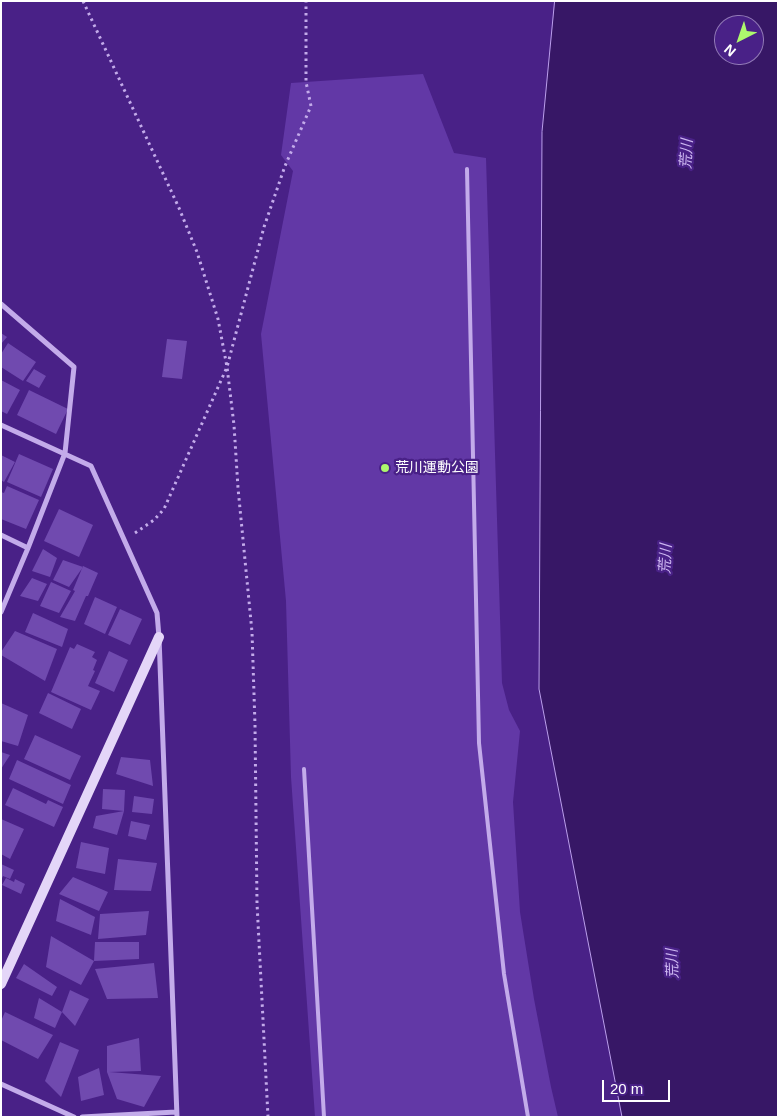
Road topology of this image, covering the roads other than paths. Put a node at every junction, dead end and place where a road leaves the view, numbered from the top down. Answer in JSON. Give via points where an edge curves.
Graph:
{"nodes":[{"id":1,"x":467,"y":169,"type":"dead end"},
{"id":2,"x":1,"y":304,"type":"edge"},
{"id":3,"x":1,"y":425,"type":"edge"},
{"id":4,"x":65,"y":453,"type":"junction"},
{"id":5,"x":1,"y":536,"type":"edge"},
{"id":6,"x":28,"y":548,"type":"junction"},
{"id":7,"x":1,"y":612,"type":"edge"},
{"id":8,"x":159,"y":638,"type":"junction"},
{"id":9,"x":304,"y":769,"type":"dead end"},
{"id":10,"x":1,"y":984,"type":"edge"},
{"id":11,"x":1,"y":1084,"type":"edge"},
{"id":12,"x":177,"y":1114,"type":"edge"},
{"id":13,"x":74,"y":1117,"type":"edge"},
{"id":14,"x":82,"y":1117,"type":"edge"},
{"id":15,"x":324,"y":1117,"type":"edge"},
{"id":16,"x":528,"y":1117,"type":"edge"}],
"edges":[{"from":1,"to":16,"type":"lane","via":[[479,743],[504,974]]},
{"from":2,"to":4,"type":"street","via":[[74,366]]},
{"from":3,"to":4,"type":"street"},
{"from":4,"to":6,"type":"street"},
{"from":4,"to":8,"type":"street","via":[[91,466],[156,613]]},
{"from":5,"to":6,"type":"street"},
{"from":6,"to":7,"type":"street"},
{"from":8,"to":10,"type":"street"},
{"from":8,"to":12,"type":"street"},
{"from":9,"to":15,"type":"lane"},
{"from":11,"to":13,"type":"street"},
{"from":12,"to":14,"type":"street"}]}
